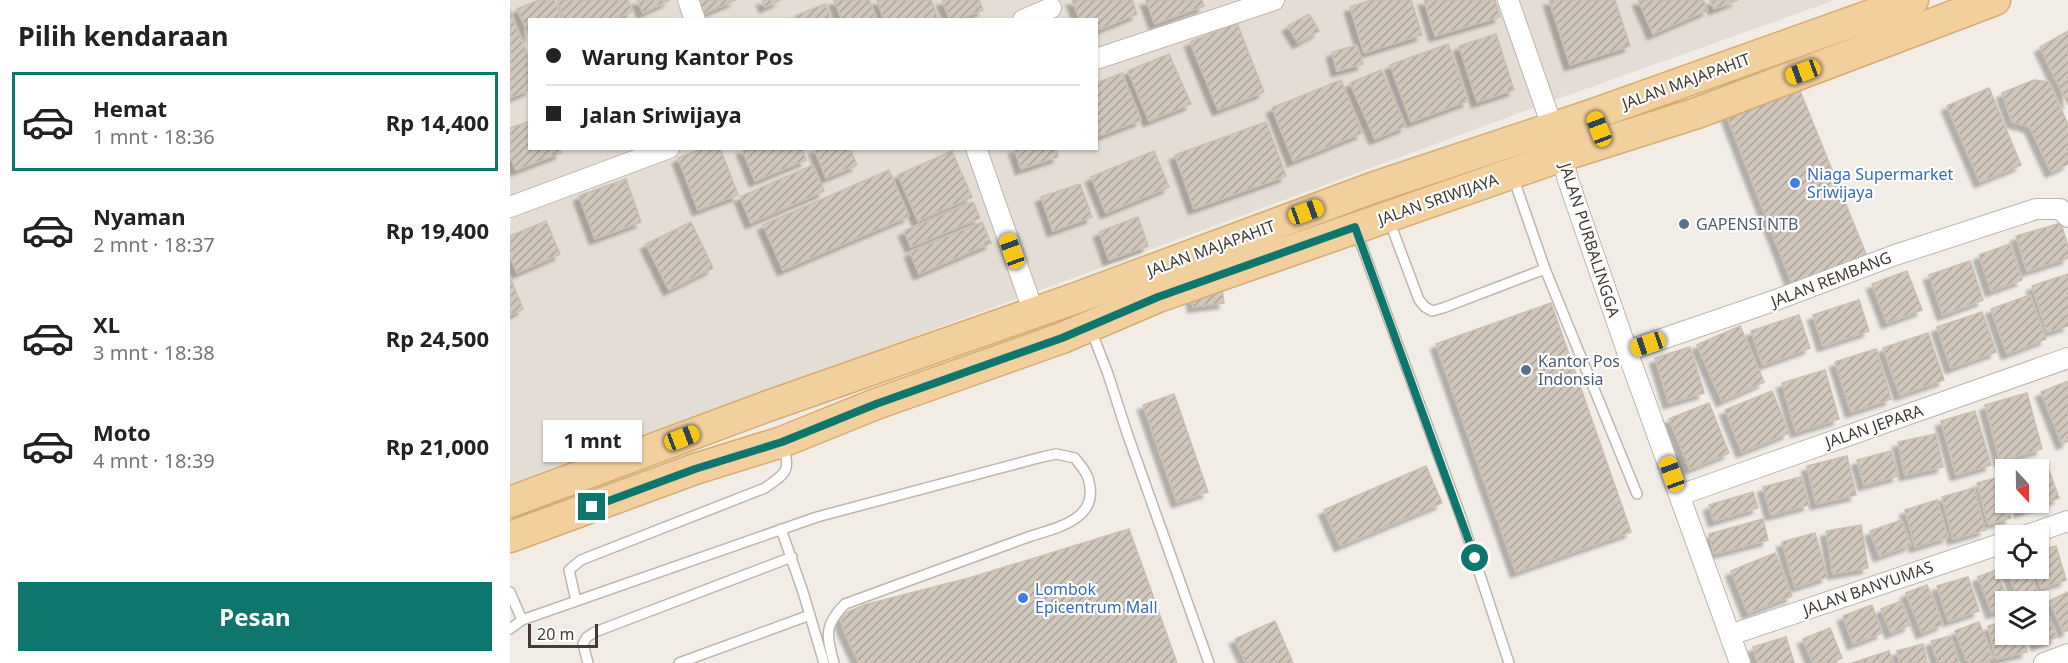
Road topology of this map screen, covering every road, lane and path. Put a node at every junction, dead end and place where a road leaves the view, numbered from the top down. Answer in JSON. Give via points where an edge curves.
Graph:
{"nodes":[{"id":1,"x":688,"y":0,"type":"edge"},
{"id":2,"x":1274,"y":0,"type":"edge"},
{"id":3,"x":1508,"y":0,"type":"edge"},
{"id":4,"x":1913,"y":0,"type":"edge"},
{"id":5,"x":1995,"y":0,"type":"edge"},
{"id":6,"x":1052,"y":9,"type":"edge"},
{"id":7,"x":694,"y":18,"type":"edge"},
{"id":8,"x":1028,"y":18,"type":"edge"},
{"id":9,"x":1098,"y":58,"type":"edge"},
{"id":10,"x":1594,"y":114,"type":"junction"},
{"id":11,"x":1552,"y":126,"type":"junction"},
{"id":12,"x":1605,"y":143,"type":"junction"},
{"id":13,"x":664,"y":150,"type":"edge"},
{"id":14,"x":977,"y":150,"type":"edge"},
{"id":15,"x":1562,"y":156,"type":"junction"},
{"id":16,"x":1512,"y":174,"type":"junction"},
{"id":17,"x":510,"y":207,"type":"edge"},
{"id":18,"x":1388,"y":217,"type":"junction"},
{"id":19,"x":2068,"y":217,"type":"edge"},
{"id":20,"x":1355,"y":227,"type":"junction"},
{"id":21,"x":1545,"y":269,"type":"junction"},
{"id":22,"x":1109,"y":286,"type":"junction"},
{"id":23,"x":1083,"y":312,"type":"junction"},
{"id":24,"x":1121,"y":312,"type":"junction"},
{"id":25,"x":1034,"y":313,"type":"junction"},
{"id":26,"x":1626,"y":351,"type":"junction"},
{"id":27,"x":2068,"y":358,"type":"edge"},
{"id":28,"x":782,"y":442,"type":"junction"},
{"id":29,"x":1637,"y":494,"type":"dead end"},
{"id":30,"x":1680,"y":495,"type":"junction"},
{"id":31,"x":510,"y":502,"type":"edge"},
{"id":32,"x":2068,"y":521,"type":"edge"},
{"id":33,"x":2049,"y":527,"type":"edge"},
{"id":34,"x":781,"y":529,"type":"junction"},
{"id":35,"x":510,"y":537,"type":"edge"},
{"id":36,"x":1995,"y":546,"type":"edge"},
{"id":37,"x":792,"y":557,"type":"junction"},
{"id":38,"x":510,"y":592,"type":"edge"},
{"id":39,"x":576,"y":601,"type":"junction"},
{"id":40,"x":810,"y":615,"type":"junction"},
{"id":41,"x":522,"y":620,"type":"junction"},
{"id":42,"x":510,"y":629,"type":"edge"},
{"id":43,"x":1730,"y":635,"type":"junction"},
{"id":44,"x":2068,"y":654,"type":"edge"},
{"id":45,"x":588,"y":663,"type":"edge"},
{"id":46,"x":679,"y":663,"type":"edge"},
{"id":47,"x":824,"y":663,"type":"edge"},
{"id":48,"x":834,"y":663,"type":"edge"},
{"id":49,"x":1209,"y":663,"type":"edge"},
{"id":50,"x":1509,"y":663,"type":"edge"},
{"id":51,"x":1740,"y":663,"type":"edge"},
{"id":52,"x":2044,"y":663,"type":"edge"}],
"edges":[{"from":1,"to":7,"type":"street"},
{"from":2,"to":9,"type":"street"},
{"from":3,"to":11,"type":"street"},
{"from":4,"to":10,"type":"main road","name":"JALAN MAJAPAHIT"},
{"from":5,"to":12,"type":"main road","name":"JALAN SRIWIJAYA","via":[[1697,113]]},
{"from":6,"to":8,"type":"street"},
{"from":10,"to":11,"type":"main road","name":"JALAN MAJAPAHIT"},
{"from":10,"to":12,"type":"main road"},
{"from":11,"to":22,"type":"main road","name":"JALAN MAJAPAHIT"},
{"from":12,"to":15,"type":"main road","name":"JALAN SRIWIJAYA"},
{"from":13,"to":17,"type":"street"},
{"from":14,"to":25,"type":"street"},
{"from":15,"to":16,"type":"main road","name":"JALAN SRIWIJAYA"},
{"from":15,"to":26,"type":"street","name":"JALAN PURBALINGGA"},
{"from":16,"to":18,"type":"main road","name":"JALAN SRIWIJAYA"},
{"from":16,"to":21,"type":"lane"},
{"from":18,"to":20,"type":"main road","name":"JALAN SRIWIJAYA"},
{"from":18,"to":21,"type":"lane","via":[[1419,300],[1432,311]]},
{"from":19,"to":26,"type":"street","name":"JALAN REMBANG","via":[[2060,209],[2036,209]]},
{"from":20,"to":24,"type":"main road","name":"JALAN SRIWIJAYA"},
{"from":20,"to":50,"type":"lane","via":[[1461,517]]},
{"from":21,"to":29,"type":"lane"},
{"from":22,"to":23,"type":"main road","name":"JALAN MAJAPAHIT"},
{"from":22,"to":24,"type":"main road"},
{"from":23,"to":24,"type":"main road","name":"JALAN SRIWIJAYA"},
{"from":23,"to":25,"type":"main road","name":"JALAN MAJAPAHIT"},
{"from":23,"to":28,"type":"main road","name":"JALAN SRIWIJAYA","via":[[1062,338]]},
{"from":23,"to":49,"type":"lane"},
{"from":25,"to":31,"type":"main road","name":"JALAN MAJAPAHIT"},
{"from":26,"to":30,"type":"street","name":"JALAN PURBALINGGA"},
{"from":27,"to":30,"type":"street","name":"JALAN JEPARA"},
{"from":28,"to":35,"type":"main road","name":"JALAN SRIWIJAYA","via":[[695,469]]},
{"from":28,"to":39,"type":"lane","via":[[788,461],[784,473],[765,488],[574,565],[569,570]]},
{"from":30,"to":43,"type":"street","name":"JALAN PURBALINGGA"},
{"from":32,"to":33,"type":"street"},
{"from":34,"to":37,"type":"lane"},
{"from":34,"to":39,"type":"lane"},
{"from":34,"to":48,"type":"lane","via":[[1056,454],[1075,458],[1088,477],[1090,500],[1078,519],[845,604],[827,630]]},
{"from":36,"to":43,"type":"street","name":"JALAN BANYUMAS"},
{"from":37,"to":40,"type":"lane"},
{"from":37,"to":45,"type":"lane","via":[[595,632],[583,644]]},
{"from":38,"to":41,"type":"lane"},
{"from":39,"to":41,"type":"lane"},
{"from":40,"to":46,"type":"lane"},
{"from":40,"to":47,"type":"lane"},
{"from":41,"to":42,"type":"lane"},
{"from":43,"to":51,"type":"street","name":"JALAN PURBALINGGA"},
{"from":44,"to":52,"type":"street"}]}
